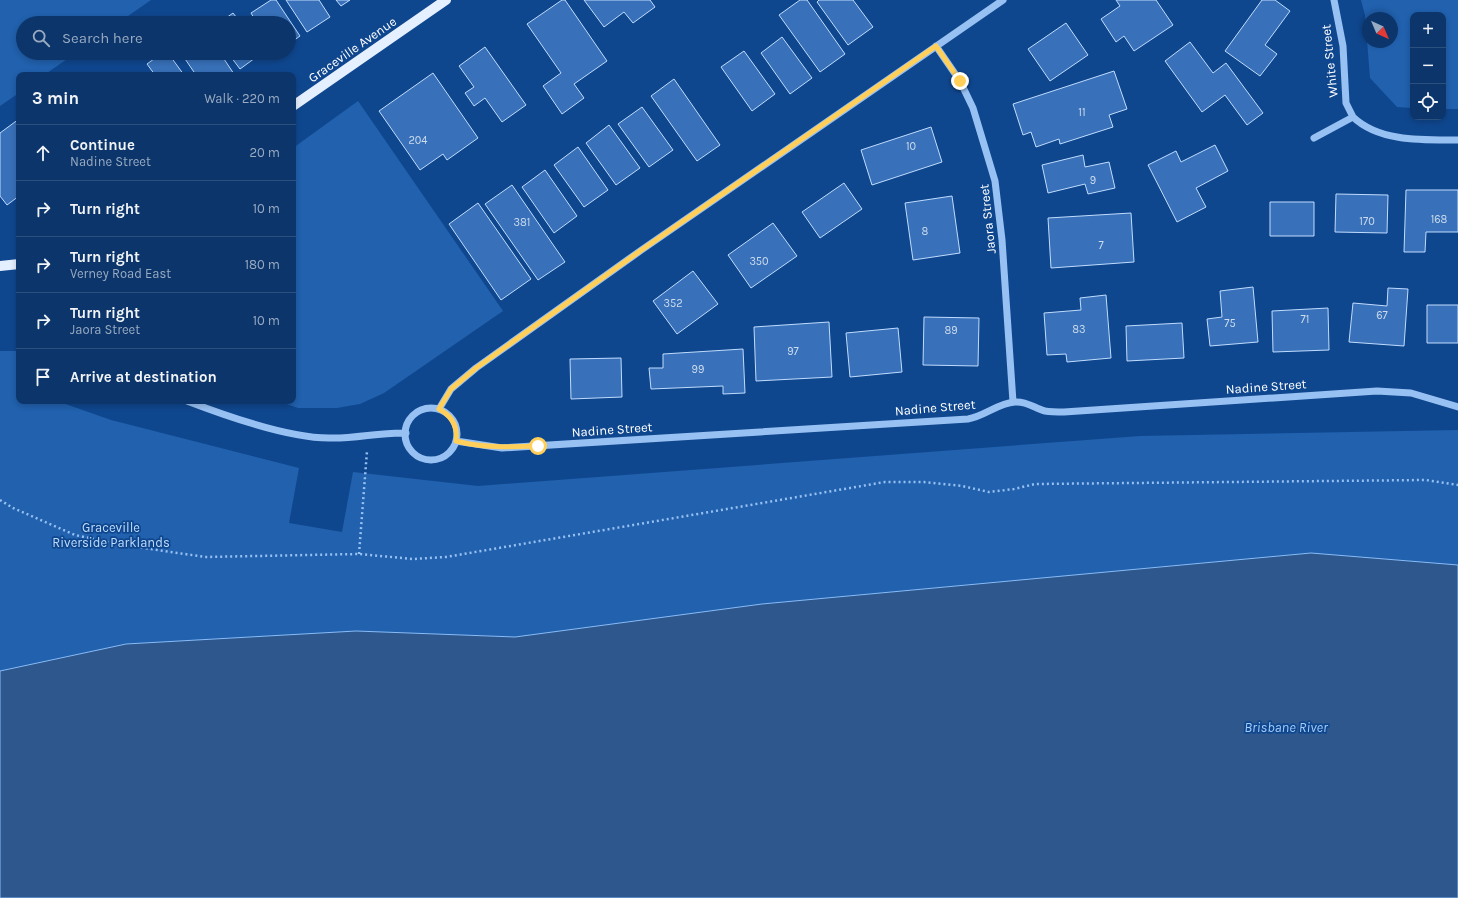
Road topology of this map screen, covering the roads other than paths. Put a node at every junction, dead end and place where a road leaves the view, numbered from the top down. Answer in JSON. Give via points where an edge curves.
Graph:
{"nodes":[{"id":1,"x":446,"y":0,"type":"edge"},
{"id":2,"x":1003,"y":0,"type":"edge"},
{"id":3,"x":1334,"y":0,"type":"edge"},
{"id":4,"x":936,"y":46,"type":"junction"},
{"id":5,"x":296,"y":104,"type":"edge"},
{"id":6,"x":1353,"y":117,"type":"junction"},
{"id":7,"x":1314,"y":138,"type":"dead end"},
{"id":8,"x":1458,"y":140,"type":"edge"},
{"id":9,"x":16,"y":264,"type":"edge"},
{"id":10,"x":0,"y":266,"type":"edge"},
{"id":11,"x":1013,"y":402,"type":"junction"},
{"id":12,"x":196,"y":404,"type":"edge"},
{"id":13,"x":1458,"y":408,"type":"edge"},
{"id":14,"x":439,"y":409,"type":"junction"},
{"id":15,"x":406,"y":433,"type":"junction"},
{"id":16,"x":456,"y":441,"type":"junction"}],
"edges":[{"from":1,"to":5,"type":"main road","name":"Graceville Avenue"},
{"from":2,"to":4,"type":"street"},
{"from":3,"to":6,"type":"street","name":"White Street","via":[[1342,46],[1346,103]]},
{"from":4,"to":11,"type":"street","name":"Jaora Street","via":[[960,81],[973,108],[995,181],[1002,240]]},
{"from":4,"to":14,"type":"street","via":[[476,368],[451,389]]},
{"from":6,"to":7,"type":"street"},
{"from":6,"to":8,"type":"street","name":"White Street","via":[[1365,128],[1387,136]]},
{"from":9,"to":10,"type":"main road"},
{"from":11,"to":13,"type":"street","name":"Nadine Street","via":[[1026,402],[1045,411],[1064,412],[1377,391],[1411,393]]},
{"from":11,"to":16,"type":"street","name":"Nadine Street","via":[[982,416],[968,419],[502,448]]},
{"from":12,"to":15,"type":"street","via":[[256,424],[308,436],[328,438]]},
{"from":14,"to":15,"type":"street","via":[[431,408],[416,413],[407,426]]},
{"from":14,"to":16,"type":"street","via":[[452,418],[456,425]]},
{"from":15,"to":16,"type":"street","via":[[406,442],[413,452],[431,460],[447,454]]}]}
